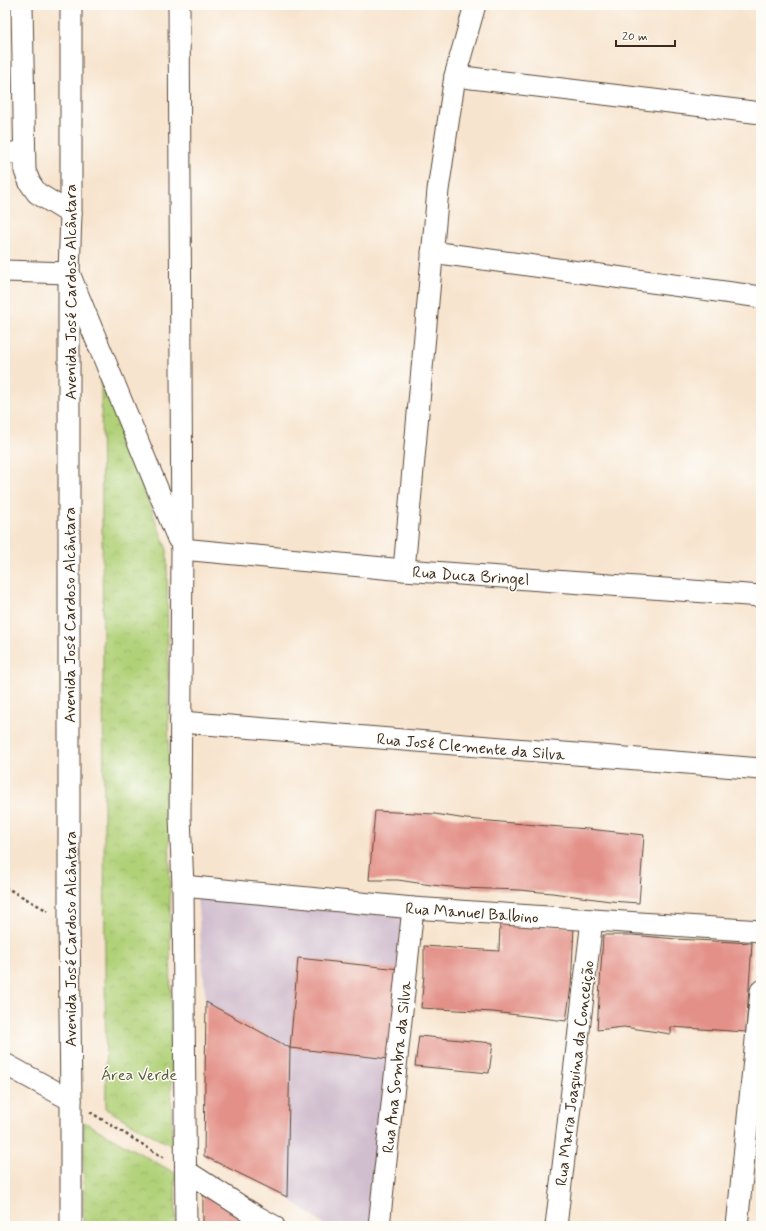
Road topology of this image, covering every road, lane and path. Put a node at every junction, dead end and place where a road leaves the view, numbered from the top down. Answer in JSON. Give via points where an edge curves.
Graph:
{"nodes":[{"id":1,"x":22,"y":5,"type":"edge"},
{"id":2,"x":71,"y":5,"type":"edge"},
{"id":3,"x":179,"y":5,"type":"edge"},
{"id":4,"x":475,"y":5,"type":"edge"},
{"id":5,"x":455,"y":76,"type":"junction"},
{"id":6,"x":761,"y":113,"type":"edge"},
{"id":7,"x":15,"y":152,"type":"edge"},
{"id":8,"x":71,"y":214,"type":"junction"},
{"id":9,"x":432,"y":252,"type":"junction"},
{"id":10,"x":5,"y":271,"type":"edge"},
{"id":11,"x":69,"y":273,"type":"junction"},
{"id":12,"x":761,"y":297,"type":"edge"},
{"id":13,"x":182,"y":549,"type":"junction"},
{"id":14,"x":404,"y":570,"type":"junction"},
{"id":15,"x":761,"y":596,"type":"edge"},
{"id":16,"x":181,"y":722,"type":"junction"},
{"id":17,"x":761,"y":769,"type":"edge"},
{"id":18,"x":183,"y":886,"type":"junction"},
{"id":19,"x":5,"y":887,"type":"edge"},
{"id":20,"x":413,"y":908,"type":"junction"},
{"id":21,"x":592,"y":920,"type":"junction"},
{"id":22,"x":70,"y":923,"type":"junction"},
{"id":23,"x":761,"y":931,"type":"edge"},
{"id":24,"x":761,"y":991,"type":"edge"},
{"id":25,"x":5,"y":1064,"type":"edge"},
{"id":26,"x":71,"y":1100,"type":"junction"},
{"id":27,"x":186,"y":1171,"type":"junction"},
{"id":28,"x":70,"y":1226,"type":"edge"},
{"id":29,"x":186,"y":1226,"type":"edge"},
{"id":30,"x":274,"y":1226,"type":"edge"},
{"id":31,"x":379,"y":1226,"type":"edge"},
{"id":32,"x":556,"y":1226,"type":"edge"},
{"id":33,"x":737,"y":1226,"type":"edge"}],
"edges":[{"from":1,"to":7,"type":"street"},
{"from":2,"to":8,"type":"street","name":"Avenida José Cardoso Alcântara"},
{"from":3,"to":13,"type":"street"},
{"from":4,"to":5,"type":"street"},
{"from":5,"to":6,"type":"street"},
{"from":5,"to":9,"type":"street","via":[[438,190]]},
{"from":7,"to":8,"type":"street","via":[[37,193]]},
{"from":8,"to":11,"type":"street","name":"Avenida José Cardoso Alcântara"},
{"from":9,"to":12,"type":"street"},
{"from":9,"to":14,"type":"street"},
{"from":10,"to":11,"type":"street"},
{"from":11,"to":13,"type":"street"},
{"from":11,"to":22,"type":"street","name":"Avenida José Cardoso Alcântara"},
{"from":13,"to":14,"type":"street","name":"Rua Duca Bringel"},
{"from":13,"to":16,"type":"street"},
{"from":14,"to":15,"type":"street","name":"Rua Duca Bringel"},
{"from":16,"to":17,"type":"street","name":"Rua José Clemente da Silva"},
{"from":16,"to":18,"type":"street","via":[[180,817]]},
{"from":18,"to":20,"type":"street","name":"Rua Manuel Balbino"},
{"from":18,"to":27,"type":"street"},
{"from":19,"to":22,"type":"path"},
{"from":20,"to":21,"type":"street","name":"Rua Manuel Balbino"},
{"from":20,"to":31,"type":"street","name":"Rua Ana Sombra da Silva"},
{"from":21,"to":23,"type":"street","name":"Rua Manuel Balbino"},
{"from":21,"to":32,"type":"street","name":"Rua Maria Joaquina da Conceição"},
{"from":22,"to":26,"type":"street","name":"Avenida José Cardoso Alcântara"},
{"from":24,"to":33,"type":"street"},
{"from":25,"to":26,"type":"street"},
{"from":26,"to":27,"type":"path"},
{"from":26,"to":28,"type":"street","name":"Avenida José Cardoso Alcântara"},
{"from":27,"to":29,"type":"street"},
{"from":27,"to":30,"type":"street"}]}
